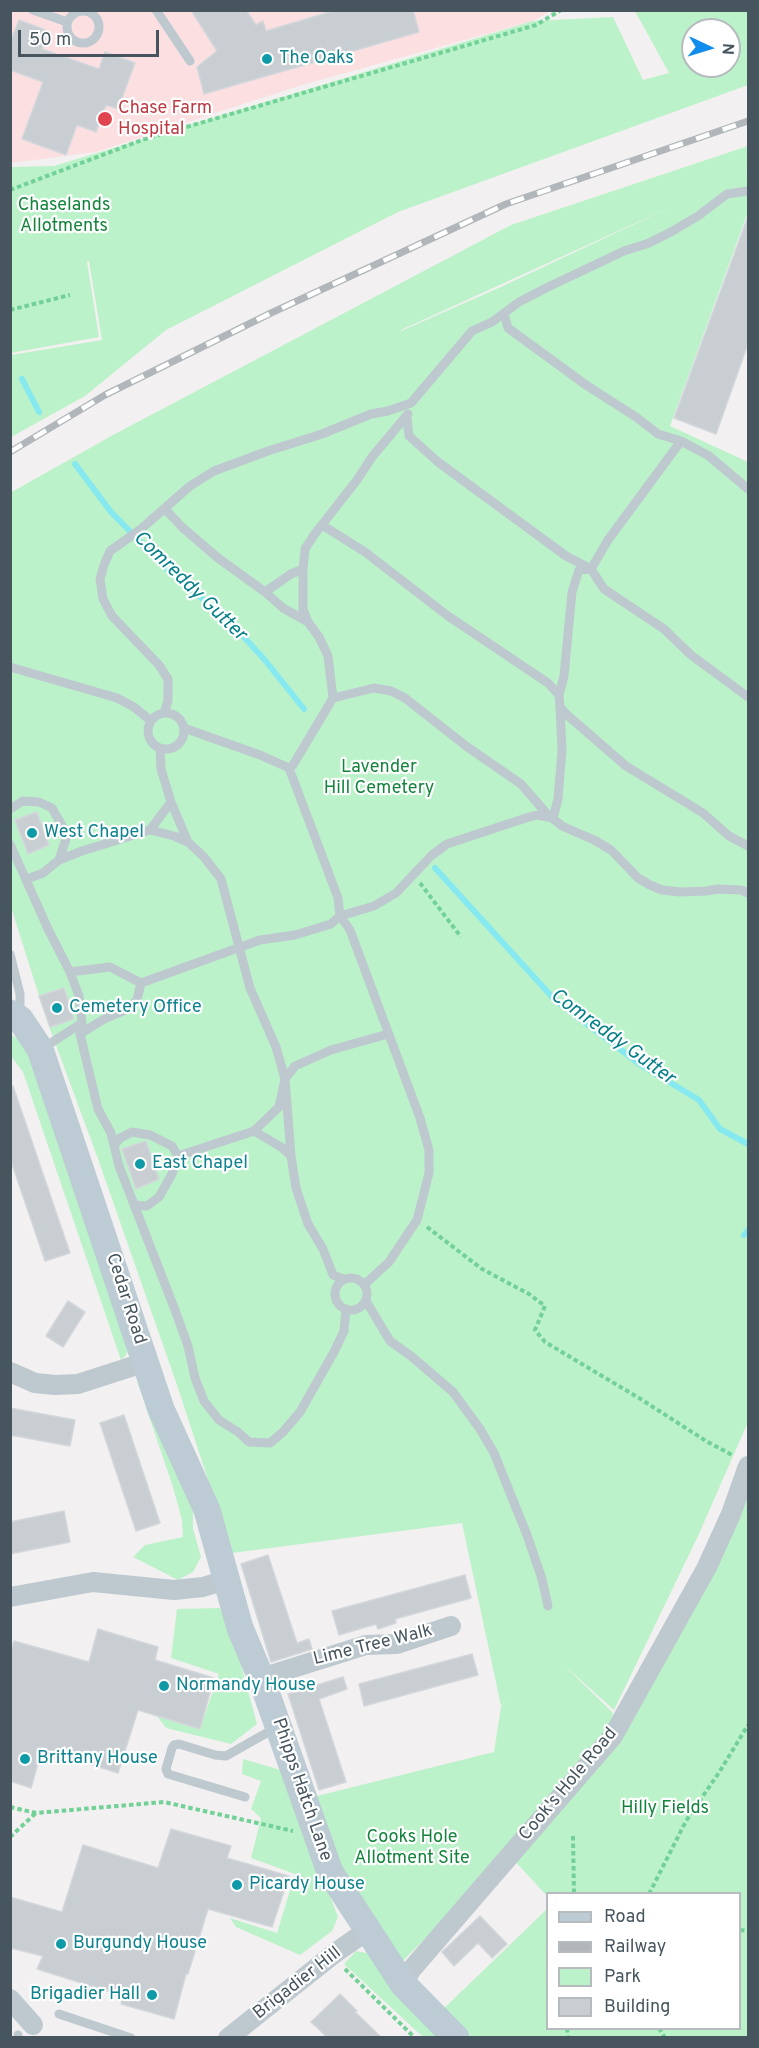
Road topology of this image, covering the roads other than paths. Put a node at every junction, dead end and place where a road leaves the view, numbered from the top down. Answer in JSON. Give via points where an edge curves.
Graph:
{"nodes":[{"id":1,"x":33,"y":10,"type":"edge"},
{"id":2,"x":156,"y":10,"type":"edge"},
{"id":3,"x":67,"y":22,"type":"dead end"},
{"id":4,"x":190,"y":61,"type":"dead end"},
{"id":5,"x":748,"y":191,"type":"edge"},
{"id":6,"x":504,"y":314,"type":"junction"},
{"id":7,"x":411,"y":404,"type":"junction"},
{"id":8,"x":407,"y":418,"type":"junction"},
{"id":9,"x":681,"y":441,"type":"junction"},
{"id":10,"x":748,"y":489,"type":"edge"},
{"id":11,"x":165,"y":509,"type":"junction"},
{"id":12,"x":322,"y":525,"type":"junction"},
{"id":13,"x":303,"y":569,"type":"junction"},
{"id":14,"x":591,"y":569,"type":"junction"},
{"id":15,"x":265,"y":592,"type":"junction"},
{"id":16,"x":308,"y":622,"type":"junction"},
{"id":17,"x":10,"y":666,"type":"edge"},
{"id":18,"x":559,"y":695,"type":"junction"},
{"id":19,"x":748,"y":697,"type":"edge"},
{"id":20,"x":333,"y":698,"type":"junction"},
{"id":21,"x":560,"y":707,"type":"junction"},
{"id":22,"x":164,"y":713,"type":"junction"},
{"id":23,"x":151,"y":721,"type":"junction"},
{"id":24,"x":184,"y":728,"type":"junction"},
{"id":25,"x":160,"y":747,"type":"junction"},
{"id":26,"x":289,"y":768,"type":"junction"},
{"id":27,"x":171,"y":802,"type":"junction"},
{"id":28,"x":10,"y":809,"type":"edge"},
{"id":29,"x":553,"y":818,"type":"junction"},
{"id":30,"x":150,"y":830,"type":"junction"},
{"id":31,"x":188,"y":842,"type":"junction"},
{"id":32,"x":10,"y":844,"type":"edge"},
{"id":33,"x":748,"y":846,"type":"edge"},
{"id":34,"x":59,"y":860,"type":"junction"},
{"id":35,"x":27,"y":879,"type":"junction"},
{"id":36,"x":748,"y":893,"type":"edge"},
{"id":37,"x":339,"y":916,"type":"junction"},
{"id":38,"x":239,"y":947,"type":"junction"},
{"id":39,"x":10,"y":954,"type":"edge"},
{"id":40,"x":70,"y":972,"type":"junction"},
{"id":41,"x":141,"y":983,"type":"junction"},
{"id":42,"x":15,"y":1016,"type":"edge"},
{"id":43,"x":81,"y":1023,"type":"junction"},
{"id":44,"x":80,"y":1034,"type":"junction"},
{"id":45,"x":388,"y":1034,"type":"junction"},
{"id":46,"x":40,"y":1049,"type":"junction"},
{"id":47,"x":285,"y":1078,"type":"junction"},
{"id":48,"x":255,"y":1131,"type":"junction"},
{"id":49,"x":115,"y":1143,"type":"junction"},
{"id":50,"x":178,"y":1156,"type":"junction"},
{"id":51,"x":291,"y":1156,"type":"junction"},
{"id":52,"x":134,"y":1205,"type":"junction"},
{"id":53,"x":343,"y":1279,"type":"junction"},
{"id":54,"x":365,"y":1284,"type":"junction"},
{"id":55,"x":366,"y":1301,"type":"junction"},
{"id":56,"x":346,"y":1309,"type":"junction"},
{"id":57,"x":146,"y":1362,"type":"junction"},
{"id":58,"x":10,"y":1371,"type":"edge"},
{"id":59,"x":748,"y":1466,"type":"edge"},
{"id":60,"x":226,"y":1580,"type":"junction"},
{"id":61,"x":10,"y":1597,"type":"edge"},
{"id":62,"x":548,"y":1606,"type":"dead end"},
{"id":63,"x":451,"y":1626,"type":"dead end"},
{"id":64,"x":261,"y":1678,"type":"junction"},
{"id":65,"x":279,"y":1726,"type":"junction"},
{"id":66,"x":245,"y":1797,"type":"dead end"},
{"id":67,"x":368,"y":1930,"type":"junction"},
{"id":68,"x":403,"y":1984,"type":"junction"},
{"id":69,"x":10,"y":1999,"type":"edge"},
{"id":70,"x":59,"y":2014,"type":"dead end"},
{"id":71,"x":23,"y":2033,"type":"edge"},
{"id":72,"x":131,"y":2037,"type":"edge"},
{"id":73,"x":228,"y":2037,"type":"edge"},
{"id":74,"x":456,"y":2037,"type":"edge"}],
"edges":[{"from":1,"to":3,"type":"lane"},
{"from":2,"to":4,"type":"lane"},
{"from":5,"to":6,"type":"lane","via":[[727,194],[672,232],[546,288]]},
{"from":6,"to":7,"type":"lane","via":[[472,331]]},
{"from":6,"to":9,"type":"lane","via":[[508,328],[593,390],[658,434]]},
{"from":7,"to":8,"type":"lane"},
{"from":7,"to":11,"type":"lane","via":[[372,414],[214,471]]},
{"from":8,"to":12,"type":"lane","via":[[372,457]]},
{"from":8,"to":14,"type":"lane","via":[[409,436],[438,462],[566,556]]},
{"from":9,"to":10,"type":"lane","via":[[708,456]]},
{"from":9,"to":14,"type":"lane"},
{"from":11,"to":15,"type":"lane","via":[[218,558]]},
{"from":11,"to":22,"type":"lane","via":[[110,551],[100,579],[103,599],[112,616],[168,679]]},
{"from":12,"to":13,"type":"lane","via":[[305,549]]},
{"from":12,"to":18,"type":"lane","via":[[548,683]]},
{"from":13,"to":15,"type":"lane"},
{"from":13,"to":16,"type":"lane","via":[[303,609]]},
{"from":14,"to":18,"type":"lane","via":[[579,570],[572,592]]},
{"from":14,"to":19,"type":"lane","via":[[604,589],[664,629]]},
{"from":15,"to":16,"type":"lane"},
{"from":16,"to":20,"type":"lane","via":[[328,656]]},
{"from":17,"to":23,"type":"lane","via":[[117,698]]},
{"from":18,"to":21,"type":"lane"},
{"from":20,"to":26,"type":"lane"},
{"from":20,"to":29,"type":"lane","via":[[374,688],[405,698],[521,784]]},
{"from":21,"to":29,"type":"lane","via":[[562,750]]},
{"from":21,"to":33,"type":"lane","via":[[626,766]]},
{"from":22,"to":23,"type":"lane"},
{"from":22,"to":24,"type":"lane","via":[[179,718]]},
{"from":23,"to":25,"type":"lane","via":[[150,737]]},
{"from":24,"to":25,"type":"lane","via":[[176,745]]},
{"from":24,"to":26,"type":"lane"},
{"from":25,"to":27,"type":"lane","via":[[161,770]]},
{"from":26,"to":37,"type":"lane","via":[[338,898]]},
{"from":27,"to":30,"type":"lane"},
{"from":27,"to":31,"type":"lane"},
{"from":28,"to":34,"type":"lane","via":[[23,801],[52,808],[66,839]]},
{"from":29,"to":36,"type":"lane","via":[[611,850],[638,878],[663,890]]},
{"from":29,"to":37,"type":"lane","via":[[537,815],[447,844],[396,893],[374,906]]},
{"from":30,"to":31,"type":"lane"},
{"from":30,"to":34,"type":"lane"},
{"from":31,"to":38,"type":"lane","via":[[221,879]]},
{"from":32,"to":35,"type":"lane"},
{"from":34,"to":35,"type":"lane","via":[[43,873]]},
{"from":35,"to":40,"type":"lane"},
{"from":37,"to":38,"type":"lane","via":[[331,924]]},
{"from":37,"to":45,"type":"lane","via":[[350,930]]},
{"from":38,"to":41,"type":"lane"},
{"from":38,"to":47,"type":"lane","via":[[250,988]]},
{"from":39,"to":42,"type":"lane","via":[[20,994]]},
{"from":40,"to":41,"type":"lane","via":[[110,967]]},
{"from":40,"to":43,"type":"lane","via":[[79,996]]},
{"from":41,"to":44,"type":"lane","via":[[137,1000],[128,1009]]},
{"from":42,"to":46,"type":"street","name":"Cedar Road"},
{"from":43,"to":44,"type":"lane"},
{"from":43,"to":46,"type":"lane"},
{"from":44,"to":49,"type":"lane","via":[[98,1109]]},
{"from":45,"to":47,"type":"lane","via":[[317,1056],[296,1066]]},
{"from":45,"to":54,"type":"lane","via":[[420,1118],[429,1150],[429,1173],[417,1220],[389,1262]]},
{"from":46,"to":57,"type":"street","name":"Cedar Road"},
{"from":47,"to":48,"type":"lane","via":[[279,1107]]},
{"from":47,"to":51,"type":"lane"},
{"from":48,"to":50,"type":"lane"},
{"from":48,"to":51,"type":"lane"},
{"from":49,"to":50,"type":"lane","via":[[132,1132],[150,1134],[172,1146]]},
{"from":49,"to":52,"type":"lane"},
{"from":50,"to":52,"type":"lane","via":[[159,1197],[147,1206]]},
{"from":51,"to":53,"type":"lane","via":[[308,1224],[324,1248],[333,1275]]},
{"from":52,"to":56,"type":"lane","via":[[185,1337],[204,1401],[219,1420],[249,1442],[270,1443],[300,1412],[344,1331]]},
{"from":53,"to":54,"type":"lane","via":[[354,1277]]},
{"from":53,"to":56,"type":"lane","via":[[335,1296]]},
{"from":54,"to":55,"type":"lane"},
{"from":55,"to":56,"type":"lane","via":[[359,1308]]},
{"from":55,"to":62,"type":"lane","via":[[390,1341],[453,1392],[490,1445],[527,1535]]},
{"from":57,"to":58,"type":"street","via":[[78,1384],[35,1383]]},
{"from":57,"to":60,"type":"street","name":"Cedar Road","via":[[161,1409],[207,1510]]},
{"from":59,"to":68,"type":"street","name":"Cook's Hole Road","via":[[706,1567],[613,1736]]},
{"from":60,"to":61,"type":"street","via":[[174,1590],[93,1582]]},
{"from":60,"to":64,"type":"street","name":"Phipps Hatch Lane"},
{"from":63,"to":64,"type":"street","name":"Lime Tree Walk","via":[[397,1644],[366,1645]]},
{"from":64,"to":65,"type":"street","name":"Phipps Hatch Lane"},
{"from":65,"to":66,"type":"lane","via":[[226,1756],[179,1744],[172,1748],[168,1774]]},
{"from":65,"to":67,"type":"street","name":"Phipps Hatch Lane","via":[[330,1872]]},
{"from":67,"to":68,"type":"street","name":"Phipps Hatch Lane"},
{"from":67,"to":73,"type":"street","name":"Brigadier Hill"},
{"from":68,"to":74,"type":"street","name":"Phipps Hatch Lane"},
{"from":69,"to":71,"type":"street"},
{"from":70,"to":72,"type":"lane"}]}
